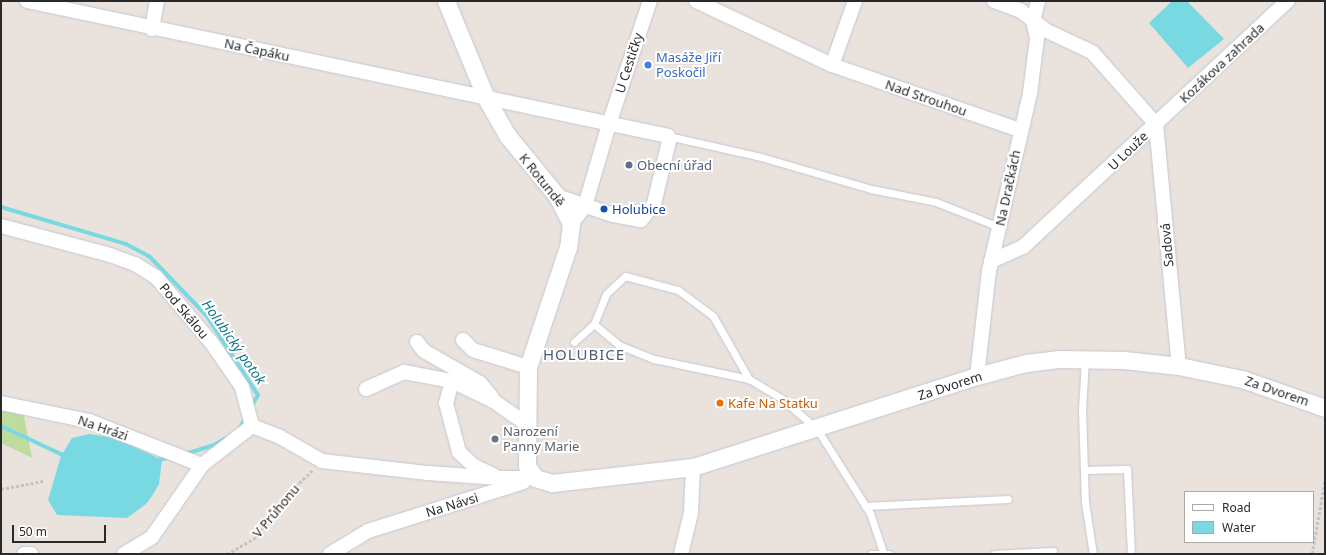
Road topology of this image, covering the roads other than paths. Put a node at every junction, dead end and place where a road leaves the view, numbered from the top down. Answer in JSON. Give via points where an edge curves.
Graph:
{"nodes":[{"id":1,"x":28,"y":1,"type":"edge"},
{"id":2,"x":157,"y":1,"type":"edge"},
{"id":3,"x":446,"y":1,"type":"edge"},
{"id":4,"x":650,"y":1,"type":"edge"},
{"id":5,"x":696,"y":1,"type":"edge"},
{"id":6,"x":855,"y":1,"type":"edge"},
{"id":7,"x":994,"y":1,"type":"edge"},
{"id":8,"x":1038,"y":1,"type":"edge"},
{"id":9,"x":1288,"y":1,"type":"edge"},
{"id":10,"x":1033,"y":21,"type":"junction"},
{"id":11,"x":152,"y":28,"type":"junction"},
{"id":12,"x":832,"y":66,"type":"junction"},
{"id":13,"x":486,"y":98,"type":"junction"},
{"id":14,"x":609,"y":124,"type":"junction"},
{"id":15,"x":1156,"y":124,"type":"junction"},
{"id":16,"x":1020,"y":130,"type":"junction"},
{"id":17,"x":668,"y":136,"type":"junction"},
{"id":18,"x":557,"y":196,"type":"junction"},
{"id":19,"x":585,"y":206,"type":"junction"},
{"id":20,"x":571,"y":224,"type":"junction"},
{"id":21,"x":1,"y":226,"type":"edge"},
{"id":22,"x":999,"y":227,"type":"junction"},
{"id":23,"x":992,"y":261,"type":"junction"},
{"id":24,"x":594,"y":324,"type":"junction"},
{"id":25,"x":463,"y":340,"type":"dead end"},
{"id":26,"x":417,"y":342,"type":"dead end"},
{"id":27,"x":574,"y":342,"type":"dead end"},
{"id":28,"x":1085,"y":359,"type":"junction"},
{"id":29,"x":1179,"y":366,"type":"junction"},
{"id":30,"x":528,"y":367,"type":"junction"},
{"id":31,"x":977,"y":376,"type":"junction"},
{"id":32,"x":750,"y":379,"type":"junction"},
{"id":33,"x":452,"y":381,"type":"junction"},
{"id":34,"x":366,"y":389,"type":"dead end"},
{"id":35,"x":495,"y":402,"type":"junction"},
{"id":36,"x":1,"y":403,"type":"edge"},
{"id":37,"x":1325,"y":408,"type":"edge"},
{"id":38,"x":528,"y":425,"type":"junction"},
{"id":39,"x":252,"y":426,"type":"junction"},
{"id":40,"x":817,"y":429,"type":"junction"},
{"id":41,"x":202,"y":465,"type":"junction"},
{"id":42,"x":693,"y":467,"type":"junction"},
{"id":43,"x":1084,"y":470,"type":"junction"},
{"id":44,"x":499,"y":478,"type":"junction"},
{"id":45,"x":535,"y":478,"type":"junction"},
{"id":46,"x":1008,"y":499,"type":"dead end"},
{"id":47,"x":865,"y":506,"type":"junction"},
{"id":48,"x":1053,"y":552,"type":"dead end"},
{"id":49,"x":886,"y":553,"type":"edge"},
{"id":50,"x":24,"y":554,"type":"edge"},
{"id":51,"x":31,"y":554,"type":"edge"},
{"id":52,"x":124,"y":554,"type":"edge"},
{"id":53,"x":330,"y":554,"type":"edge"},
{"id":54,"x":681,"y":554,"type":"edge"},
{"id":55,"x":871,"y":554,"type":"edge"},
{"id":56,"x":994,"y":554,"type":"edge"},
{"id":57,"x":1093,"y":554,"type":"edge"},
{"id":58,"x":1131,"y":554,"type":"edge"}],
"edges":[{"from":1,"to":11,"type":"street","name":"Na Čapáku"},
{"from":2,"to":11,"type":"street"},
{"from":3,"to":13,"type":"street","name":"K Rotundě"},
{"from":4,"to":14,"type":"street","name":"U Cestičky"},
{"from":5,"to":12,"type":"street","name":"Nad Strouhou"},
{"from":6,"to":12,"type":"street"},
{"from":7,"to":10,"type":"street","via":[[1021,11]]},
{"from":8,"to":10,"type":"street","name":"Na Dračkách"},
{"from":9,"to":15,"type":"street","name":"Kozákova zahrada"},
{"from":10,"to":15,"type":"street","name":"U Louže","via":[[1045,30],[1092,52]]},
{"from":10,"to":16,"type":"street","name":"Na Dračkách","via":[[1037,38],[1030,93]]},
{"from":11,"to":13,"type":"street","name":"Na Čapáku"},
{"from":12,"to":16,"type":"street","name":"Nad Strouhou"},
{"from":13,"to":14,"type":"street","name":"Na Čapáku"},
{"from":13,"to":18,"type":"street","name":"K Rotundě","via":[[507,136]]},
{"from":14,"to":17,"type":"street","name":"Na Čapáku"},
{"from":14,"to":19,"type":"street","name":"U Cestičky"},
{"from":15,"to":23,"type":"street","name":"U Louže","via":[[1024,246]]},
{"from":15,"to":29,"type":"street","name":"Sadová"},
{"from":16,"to":22,"type":"street","name":"Na Dračkách"},
{"from":17,"to":19,"type":"street","via":[[654,204],[641,220]]},
{"from":17,"to":22,"type":"lane","via":[[761,158],[870,189],[936,202]]},
{"from":18,"to":19,"type":"street"},
{"from":18,"to":20,"type":"street","name":"K Rotundě"},
{"from":19,"to":20,"type":"street"},
{"from":20,"to":30,"type":"street","via":[[568,247]]},
{"from":21,"to":39,"type":"street","name":"Pod Skálou","via":[[116,257],[135,264],[156,277],[211,342],[242,387]]},
{"from":22,"to":23,"type":"street","name":"Na Dračkách"},
{"from":23,"to":31,"type":"street","name":"Na Dračkách"},
{"from":24,"to":27,"type":"lane"},
{"from":24,"to":32,"type":"lane","via":[[619,345],[654,359]]},
{"from":24,"to":32,"type":"lane","via":[[606,294],[625,276],[678,290],[713,316]]},
{"from":25,"to":30,"type":"street","via":[[473,350]]},
{"from":26,"to":35,"type":"street","via":[[424,351],[480,383]]},
{"from":28,"to":29,"type":"street","name":"Za Dvorem"},
{"from":28,"to":31,"type":"street","name":"Za Dvorem","via":[[1060,358],[1026,362]]},
{"from":28,"to":43,"type":"lane","via":[[1082,409]]},
{"from":29,"to":37,"type":"street","name":"Za Dvorem","via":[[1242,379]]},
{"from":30,"to":38,"type":"street"},
{"from":31,"to":40,"type":"street","name":"Za Dvorem"},
{"from":32,"to":40,"type":"lane","via":[[782,399]]},
{"from":33,"to":34,"type":"street","via":[[404,372]]},
{"from":33,"to":35,"type":"street"},
{"from":33,"to":44,"type":"street","name":"Na Návsi","via":[[446,403],[459,452],[474,466]]},
{"from":35,"to":38,"type":"street"},
{"from":36,"to":41,"type":"street","name":"Na Hrázi","via":[[89,422]]},
{"from":38,"to":45,"type":"street","via":[[527,466]]},
{"from":39,"to":41,"type":"street"},
{"from":39,"to":44,"type":"street","name":"Na Návsi","via":[[280,437],[322,462]]},
{"from":40,"to":42,"type":"street","name":"Za Dvorem"},
{"from":40,"to":47,"type":"lane"},
{"from":41,"to":52,"type":"street","via":[[152,537]]},
{"from":42,"to":45,"type":"street","name":"Na Návsi","via":[[552,483]]},
{"from":42,"to":54,"type":"street","via":[[691,513]]},
{"from":43,"to":57,"type":"lane","via":[[1085,502]]},
{"from":43,"to":58,"type":"lane","via":[[1127,468]]},
{"from":44,"to":45,"type":"street","name":"Na Návsi"},
{"from":45,"to":53,"type":"street","name":"Na Návsi","via":[[368,531]]},
{"from":46,"to":47,"type":"lane"},
{"from":47,"to":49,"type":"lane"},
{"from":48,"to":56,"type":"lane"},
{"from":49,"to":55,"type":"lane"},
{"from":50,"to":51,"type":"street"}]}
